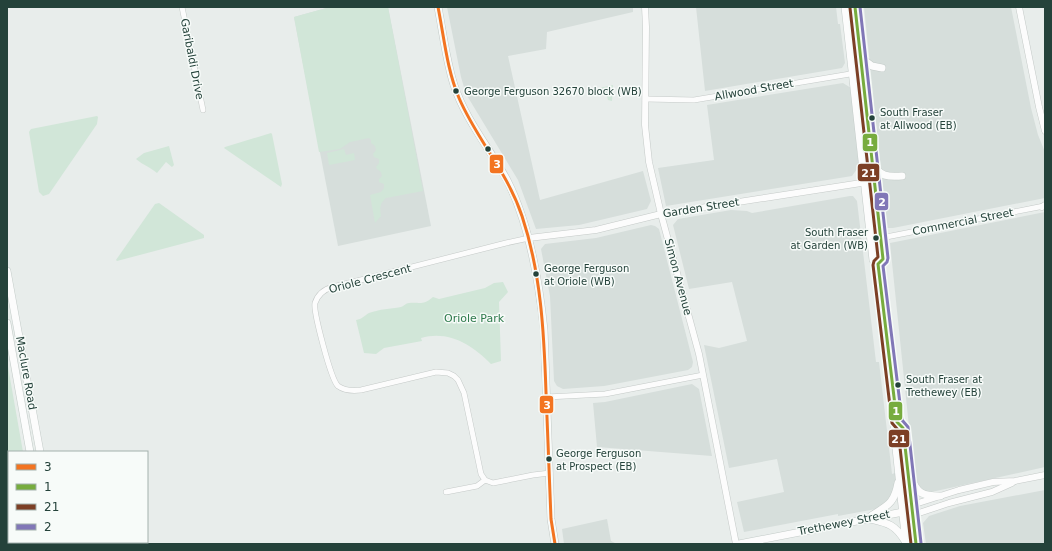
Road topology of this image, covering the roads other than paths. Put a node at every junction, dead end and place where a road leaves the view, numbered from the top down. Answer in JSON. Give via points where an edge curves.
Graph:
{"nodes":[{"id":1,"x":182,"y":7,"type":"edge"},
{"id":2,"x":438,"y":7,"type":"edge"},
{"id":3,"x":645,"y":7,"type":"edge"},
{"id":4,"x":845,"y":7,"type":"edge"},
{"id":5,"x":855,"y":7,"type":"edge"},
{"id":6,"x":1019,"y":7,"type":"edge"},
{"id":7,"x":860,"y":57,"type":"junction"},
{"id":8,"x":862,"y":72,"type":"junction"},
{"id":9,"x":852,"y":74,"type":"junction"},
{"id":10,"x":646,"y":99,"type":"junction"},
{"id":11,"x":203,"y":110,"type":"dead end"},
{"id":12,"x":1045,"y":131,"type":"edge"},
{"id":13,"x":872,"y":158,"type":"junction"},
{"id":14,"x":902,"y":176,"type":"dead end"},
{"id":15,"x":874,"y":181,"type":"junction"},
{"id":16,"x":864,"y":182,"type":"junction"},
{"id":17,"x":1044,"y":206,"type":"edge"},
{"id":18,"x":661,"y":214,"type":"junction"},
{"id":19,"x":529,"y":238,"type":"junction"},
{"id":20,"x":881,"y":238,"type":"junction"},
{"id":21,"x":878,"y":264,"type":"junction"},
{"id":22,"x":7,"y":271,"type":"edge"},
{"id":23,"x":9,"y":294,"type":"edge"},
{"id":24,"x":7,"y":323,"type":"edge"},
{"id":25,"x":703,"y":375,"type":"junction"},
{"id":26,"x":547,"y":397,"type":"junction"},
{"id":27,"x":897,"y":422,"type":"junction"},
{"id":28,"x":30,"y":451,"type":"edge"},
{"id":29,"x":40,"y":451,"type":"edge"},
{"id":30,"x":908,"y":472,"type":"junction"},
{"id":31,"x":550,"y":473,"type":"junction"},
{"id":32,"x":899,"y":475,"type":"junction"},
{"id":33,"x":1045,"y":475,"type":"edge"},
{"id":34,"x":485,"y":480,"type":"junction"},
{"id":35,"x":1015,"y":481,"type":"junction"},
{"id":36,"x":446,"y":492,"type":"dead end"},
{"id":37,"x":940,"y":496,"type":"junction"},
{"id":38,"x":912,"y":506,"type":"junction"},
{"id":39,"x":903,"y":512,"type":"junction"},
{"id":40,"x":913,"y":516,"type":"junction"},
{"id":41,"x":867,"y":519,"type":"junction"},
{"id":42,"x":906,"y":543,"type":"edge"},
{"id":43,"x":555,"y":544,"type":"edge"},
{"id":44,"x":738,"y":544,"type":"edge"},
{"id":45,"x":916,"y":544,"type":"edge"}],
"edges":[{"from":1,"to":11,"type":"street","name":"Garibaldi Drive"},
{"from":2,"to":19,"type":"main road","via":[[451,75],[459,97],[508,182]]},
{"from":3,"to":10,"type":"street","name":"Simon Avenue"},
{"from":4,"to":9,"type":"main road"},
{"from":5,"to":7,"type":"main road"},
{"from":6,"to":12,"type":"street"},
{"from":7,"to":8,"type":"main road"},
{"from":7,"to":8,"type":"main road","via":[[872,66],[882,68]]},
{"from":8,"to":9,"type":"street","name":"Allwood Street"},
{"from":8,"to":13,"type":"main road"},
{"from":9,"to":10,"type":"street","name":"Allwood Street","via":[[694,100]]},
{"from":9,"to":16,"type":"main road"},
{"from":10,"to":18,"type":"street","name":"Simon Avenue","via":[[647,146]]},
{"from":13,"to":14,"type":"main road","via":[[882,175]]},
{"from":13,"to":15,"type":"main road"},
{"from":15,"to":16,"type":"street","name":"Garden Street"},
{"from":15,"to":20,"type":"main road"},
{"from":16,"to":18,"type":"street","name":"Garden Street"},
{"from":16,"to":21,"type":"main road","via":[[873,260]]},
{"from":17,"to":20,"type":"street","name":"Commercial Street"},
{"from":18,"to":19,"type":"street","name":"Garden Street","via":[[596,230]]},
{"from":18,"to":25,"type":"street","name":"Simon Avenue"},
{"from":19,"to":26,"type":"main road","via":[[542,309]]},
{"from":19,"to":34,"type":"street","name":"Oriole Crescent","via":[[326,289],[315,303],[331,372],[337,385],[349,391],[361,390],[436,372],[448,373],[458,380],[464,392],[481,474]]},
{"from":20,"to":21,"type":"main road","via":[[883,259]]},
{"from":21,"to":27,"type":"main road"},
{"from":22,"to":23,"type":"main road","name":"Maclure Road"},
{"from":23,"to":29,"type":"main road","name":"Maclure Road"},
{"from":24,"to":28,"type":"main road","name":"Maclure Road"},
{"from":25,"to":26,"type":"street","via":[[605,394]]},
{"from":25,"to":44,"type":"street","name":"Simon Avenue"},
{"from":26,"to":31,"type":"main road"},
{"from":27,"to":30,"type":"main road","via":[[903,428]]},
{"from":27,"to":32,"type":"main road","via":[[894,429]]},
{"from":30,"to":37,"type":"main road","via":[[920,492],[929,496]]},
{"from":30,"to":38,"type":"main road"},
{"from":31,"to":34,"type":"street","via":[[493,483]]},
{"from":31,"to":43,"type":"main road","via":[[550,519]]},
{"from":32,"to":39,"type":"main road"},
{"from":32,"to":41,"type":"main road","via":[[892,502]]},
{"from":33,"to":35,"type":"street","name":"Trethewey Street"},
{"from":34,"to":36,"type":"street","via":[[477,486]]},
{"from":35,"to":37,"type":"street","name":"Trethewey Street","via":[[993,482]]},
{"from":35,"to":40,"type":"street","name":"Trethewey Street","via":[[992,492]]},
{"from":37,"to":38,"type":"street","name":"Trethewey Street"},
{"from":38,"to":39,"type":"street","name":"Trethewey Street"},
{"from":38,"to":40,"type":"main road"},
{"from":39,"to":40,"type":"street","name":"Trethewey Street"},
{"from":39,"to":41,"type":"main road","name":"Trethewey Street"},
{"from":39,"to":42,"type":"main road"},
{"from":40,"to":45,"type":"main road"},
{"from":41,"to":42,"type":"main road","via":[[894,526]]},
{"from":41,"to":44,"type":"main road","name":"Trethewey Street"}]}
